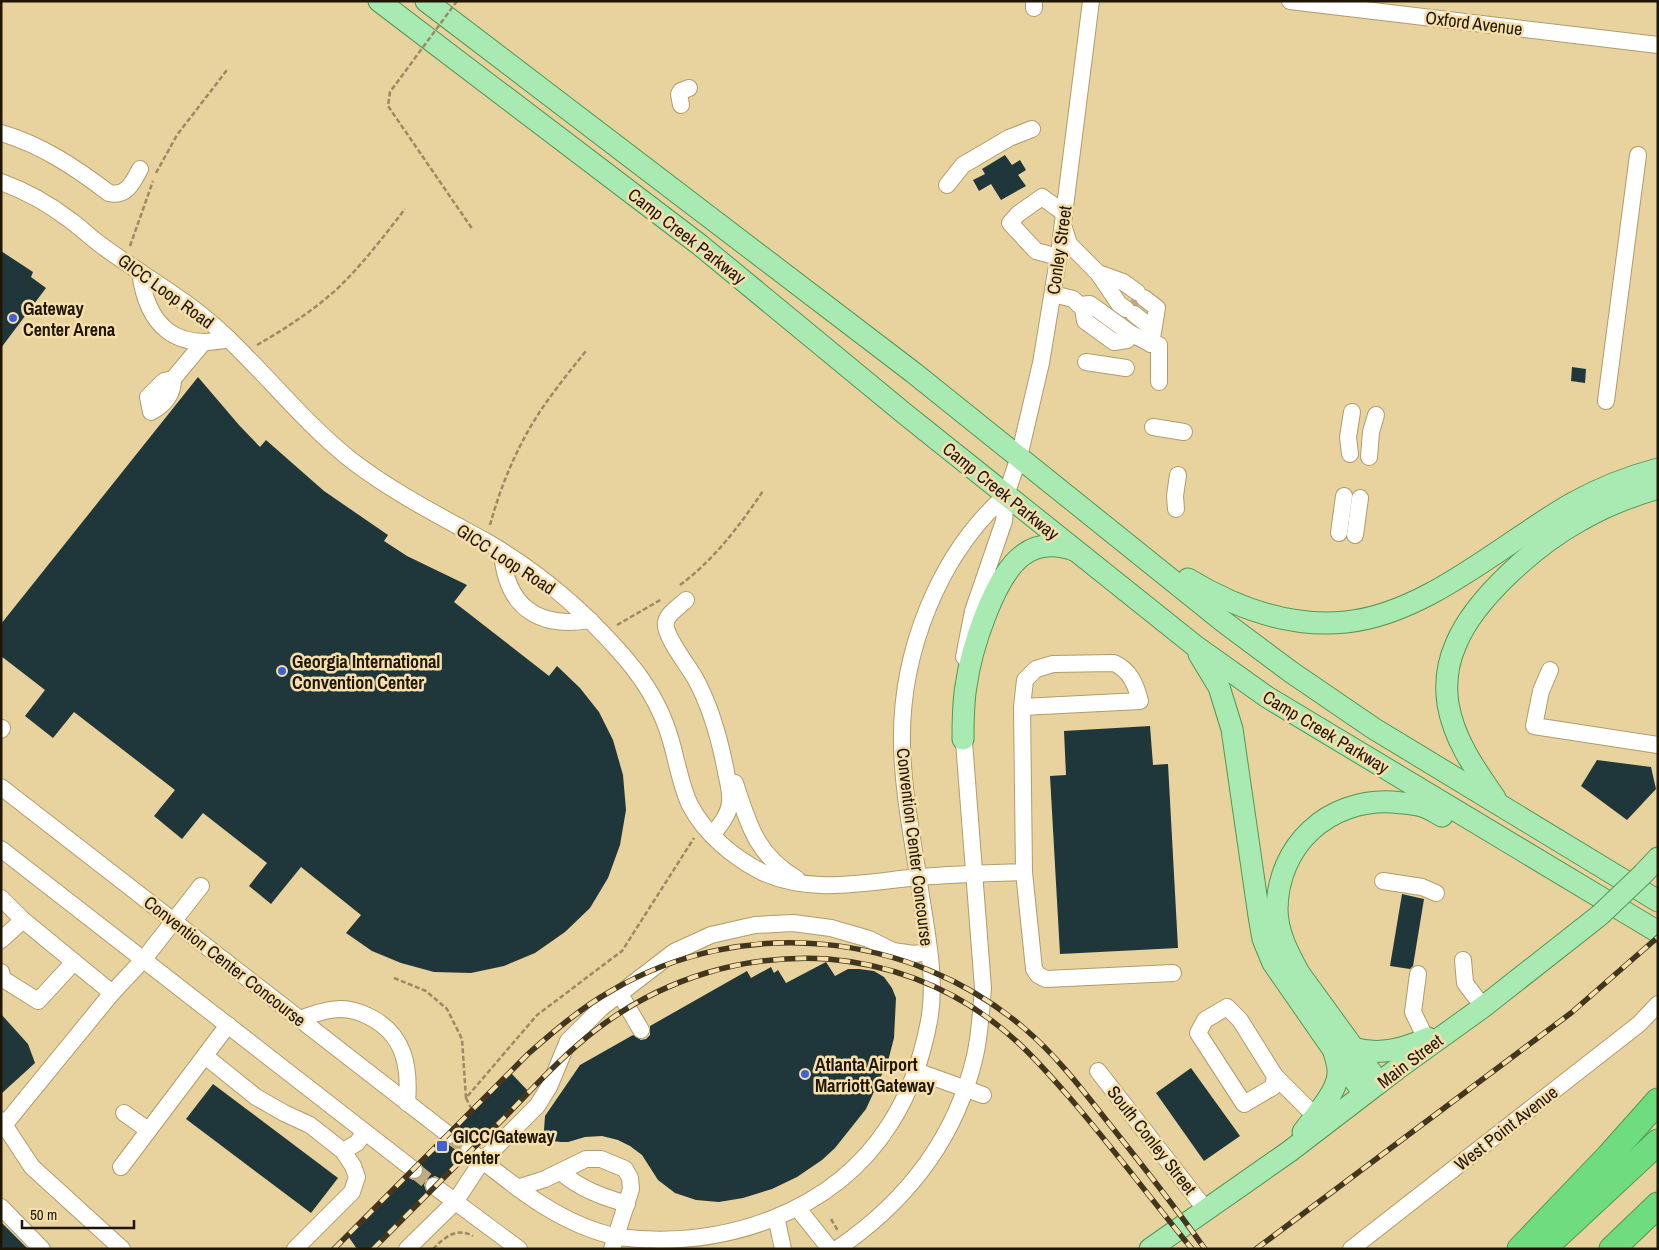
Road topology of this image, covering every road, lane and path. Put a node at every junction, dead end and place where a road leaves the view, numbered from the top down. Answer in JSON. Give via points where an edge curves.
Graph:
{"nodes":[{"id":1,"x":378,"y":1,"type":"edge"},
{"id":2,"x":426,"y":1,"type":"edge"},
{"id":3,"x":457,"y":1,"type":"edge"},
{"id":4,"x":1091,"y":1,"type":"edge"},
{"id":5,"x":1290,"y":1,"type":"edge"},
{"id":6,"x":1658,"y":45,"type":"edge"},
{"id":7,"x":228,"y":70,"type":"dead end"},
{"id":8,"x":689,"y":88,"type":"dead end"},
{"id":9,"x":681,"y":105,"type":"dead end"},
{"id":10,"x":1032,"y":129,"type":"dead end"},
{"id":11,"x":1,"y":133,"type":"edge"},
{"id":12,"x":1638,"y":155,"type":"dead end"},
{"id":13,"x":140,"y":169,"type":"dead end"},
{"id":14,"x":1,"y":182,"type":"edge"},
{"id":15,"x":947,"y":185,"type":"dead end"},
{"id":16,"x":405,"y":209,"type":"dead end"},
{"id":17,"x":1064,"y":218,"type":"junction"},
{"id":18,"x":473,"y":230,"type":"dead end"},
{"id":19,"x":1058,"y":262,"type":"junction"},
{"id":20,"x":134,"y":267,"type":"junction"},
{"id":21,"x":1093,"y":269,"type":"junction"},
{"id":22,"x":1052,"y":294,"type":"junction"},
{"id":23,"x":1078,"y":304,"type":"junction"},
{"id":24,"x":1144,"y":314,"type":"junction"},
{"id":25,"x":1049,"y":317,"type":"junction"},
{"id":26,"x":230,"y":340,"type":"junction"},
{"id":27,"x":203,"y":343,"type":"junction"},
{"id":28,"x":586,"y":351,"type":"dead end"},
{"id":29,"x":243,"y":353,"type":"junction"},
{"id":30,"x":1086,"y":362,"type":"dead end"},
{"id":31,"x":1126,"y":368,"type":"dead end"},
{"id":32,"x":173,"y":379,"type":"dead end"},
{"id":33,"x":1159,"y":382,"type":"dead end"},
{"id":34,"x":1606,"y":401,"type":"dead end"},
{"id":35,"x":1352,"y":412,"type":"dead end"},
{"id":36,"x":1376,"y":415,"type":"dead end"},
{"id":37,"x":1153,"y":427,"type":"dead end"},
{"id":38,"x":1184,"y":432,"type":"dead end"},
{"id":39,"x":1350,"y":454,"type":"dead end"},
{"id":40,"x":1019,"y":457,"type":"junction"},
{"id":41,"x":1368,"y":457,"type":"dead end"},
{"id":42,"x":1658,"y":469,"type":"edge"},
{"id":43,"x":1178,"y":474,"type":"dead end"},
{"id":44,"x":1658,"y":488,"type":"edge"},
{"id":45,"x":763,"y":490,"type":"dead end"},
{"id":46,"x":1006,"y":495,"type":"junction"},
{"id":47,"x":1352,"y":497,"type":"dead end"},
{"id":48,"x":1176,"y":509,"type":"dead end"},
{"id":49,"x":1347,"y":534,"type":"dead end"},
{"id":50,"x":1120,"y":539,"type":"junction"},
{"id":51,"x":488,"y":543,"type":"junction"},
{"id":52,"x":502,"y":552,"type":"junction"},
{"id":53,"x":1077,"y":552,"type":"junction"},
{"id":54,"x":682,"y":594,"type":"joint"},
{"id":55,"x":666,"y":596,"type":"dead end"},
{"id":56,"x":590,"y":620,"type":"junction"},
{"id":57,"x":602,"y":632,"type":"junction"},
{"id":58,"x":1194,"y":645,"type":"junction"},
{"id":59,"x":1550,"y":670,"type":"dead end"},
{"id":60,"x":1022,"y":708,"type":"junction"},
{"id":61,"x":716,"y":730,"type":"junction"},
{"id":62,"x":963,"y":739,"type":"junction"},
{"id":63,"x":1658,"y":745,"type":"edge"},
{"id":64,"x":1,"y":787,"type":"edge"},
{"id":65,"x":1499,"y":804,"type":"junction"},
{"id":66,"x":708,"y":830,"type":"junction"},
{"id":67,"x":1513,"y":846,"type":"junction"},
{"id":68,"x":1,"y":849,"type":"edge"},
{"id":69,"x":1658,"y":858,"type":"edge"},
{"id":70,"x":1024,"y":872,"type":"junction"},
{"id":71,"x":975,"y":873,"type":"junction"},
{"id":72,"x":918,"y":878,"type":"junction"},
{"id":73,"x":1383,"y":881,"type":"dead end"},
{"id":74,"x":201,"y":886,"type":"dead end"},
{"id":75,"x":816,"y":886,"type":"junction"},
{"id":76,"x":1436,"y":892,"type":"dead end"},
{"id":77,"x":1,"y":898,"type":"edge"},
{"id":78,"x":1658,"y":901,"type":"edge"},
{"id":79,"x":23,"y":920,"type":"junction"},
{"id":80,"x":174,"y":921,"type":"junction"},
{"id":81,"x":1658,"y":932,"type":"edge"},
{"id":82,"x":1,"y":940,"type":"edge"},
{"id":83,"x":928,"y":952,"type":"junction"},
{"id":84,"x":144,"y":959,"type":"junction"},
{"id":85,"x":1464,"y":960,"type":"dead end"},
{"id":86,"x":74,"y":962,"type":"junction"},
{"id":87,"x":1,"y":972,"type":"edge"},
{"id":88,"x":1173,"y":972,"type":"dead end"},
{"id":89,"x":1418,"y":974,"type":"dead end"},
{"id":90,"x":394,"y":978,"type":"dead end"},
{"id":91,"x":112,"y":993,"type":"junction"},
{"id":92,"x":620,"y":994,"type":"junction"},
{"id":93,"x":1658,"y":1004,"type":"edge"},
{"id":94,"x":1483,"y":1007,"type":"junction"},
{"id":95,"x":300,"y":1019,"type":"junction"},
{"id":96,"x":1462,"y":1022,"type":"junction"},
{"id":97,"x":228,"y":1026,"type":"junction"},
{"id":98,"x":641,"y":1030,"type":"dead end"},
{"id":99,"x":1426,"y":1039,"type":"junction"},
{"id":100,"x":1332,"y":1048,"type":"junction"},
{"id":101,"x":1354,"y":1048,"type":"junction"},
{"id":102,"x":205,"y":1056,"type":"junction"},
{"id":103,"x":916,"y":1071,"type":"junction"},
{"id":104,"x":1098,"y":1071,"type":"dead end"},
{"id":105,"x":1275,"y":1076,"type":"junction"},
{"id":106,"x":965,"y":1089,"type":"junction"},
{"id":107,"x":1372,"y":1089,"type":"junction"},
{"id":108,"x":983,"y":1096,"type":"dead end"},
{"id":109,"x":466,"y":1098,"type":"junction"},
{"id":110,"x":1658,"y":1101,"type":"edge"},
{"id":111,"x":407,"y":1102,"type":"junction"},
{"id":112,"x":473,"y":1112,"type":"dead end"},
{"id":113,"x":124,"y":1114,"type":"dead end"},
{"id":114,"x":1315,"y":1116,"type":"junction"},
{"id":115,"x":3,"y":1122,"type":"edge"},
{"id":116,"x":151,"y":1126,"type":"junction"},
{"id":117,"x":365,"y":1132,"type":"junction"},
{"id":118,"x":449,"y":1135,"type":"tunnel mouth"},
{"id":119,"x":1658,"y":1142,"type":"edge"},
{"id":120,"x":469,"y":1150,"type":"tunnel mouth"},
{"id":121,"x":343,"y":1151,"type":"junction"},
{"id":122,"x":1290,"y":1151,"type":"junction"},
{"id":123,"x":482,"y":1161,"type":"junction"},
{"id":124,"x":121,"y":1167,"type":"dead end"},
{"id":125,"x":414,"y":1170,"type":"tunnel mouth"},
{"id":126,"x":561,"y":1172,"type":"junction"},
{"id":127,"x":434,"y":1186,"type":"tunnel mouth"},
{"id":128,"x":517,"y":1188,"type":"junction"},
{"id":129,"x":455,"y":1202,"type":"junction"},
{"id":130,"x":627,"y":1204,"type":"junction"},
{"id":131,"x":1658,"y":1205,"type":"edge"},
{"id":132,"x":1,"y":1207,"type":"edge"},
{"id":133,"x":799,"y":1210,"type":"junction"},
{"id":134,"x":1206,"y":1210,"type":"junction"},
{"id":135,"x":831,"y":1219,"type":"dead end"},
{"id":136,"x":777,"y":1221,"type":"junction"},
{"id":137,"x":478,"y":1239,"type":"dead end"},
{"id":138,"x":839,"y":1242,"type":"edge"},
{"id":139,"x":614,"y":1243,"type":"edge"},
{"id":140,"x":411,"y":1248,"type":"edge"},
{"id":141,"x":42,"y":1249,"type":"edge"},
{"id":142,"x":122,"y":1249,"type":"edge"},
{"id":143,"x":295,"y":1249,"type":"edge"},
{"id":144,"x":433,"y":1249,"type":"edge"},
{"id":145,"x":519,"y":1249,"type":"edge"},
{"id":146,"x":783,"y":1249,"type":"edge"},
{"id":147,"x":830,"y":1249,"type":"edge"},
{"id":148,"x":1150,"y":1249,"type":"edge"},
{"id":149,"x":1351,"y":1249,"type":"edge"},
{"id":150,"x":1520,"y":1249,"type":"edge"},
{"id":151,"x":1543,"y":1249,"type":"edge"},
{"id":152,"x":1612,"y":1249,"type":"edge"}],
"edges":[{"from":1,"to":46,"type":"main road","name":"Camp Creek Parkway","via":[[700,245]]},
{"from":2,"to":40,"type":"main road","name":"Camp Creek Parkway","via":[[914,373]]},
{"from":3,"to":18,"type":"path","bridge":true,"via":[[390,92],[388,106]]},
{"from":4,"to":17,"type":"street","name":"Conley Street"},
{"from":5,"to":6,"type":"street","name":"Oxford Avenue"},
{"from":7,"to":20,"type":"path","via":[[165,154],[133,235]]},
{"from":8,"to":9,"type":"street","via":[[679,94]]},
{"from":10,"to":15,"type":"street","via":[[1009,138],[963,165]]},
{"from":11,"to":13,"type":"street","via":[[64,160],[116,195],[130,187]]},
{"from":12,"to":34,"type":"street"},
{"from":14,"to":20,"type":"street","name":"GICC Loop Road","via":[[45,202]]},
{"from":16,"to":29,"type":"path","via":[[362,263],[328,297]]},
{"from":17,"to":19,"type":"street","name":"Conley Street"},
{"from":17,"to":19,"type":"street","via":[[1042,197],[1010,223],[1036,250]]},
{"from":17,"to":21,"type":"street","via":[[1069,244]]},
{"from":19,"to":21,"type":"street","via":[[1073,262]]},
{"from":19,"to":22,"type":"street","name":"Conley Street"},
{"from":20,"to":26,"type":"street","name":"GICC Loop Road","via":[[186,303]]},
{"from":20,"to":27,"type":"street","via":[[155,317],[166,330],[181,339]]},
{"from":21,"to":24,"type":"street","via":[[1123,282]]},
{"from":22,"to":23,"type":"street"},
{"from":22,"to":25,"type":"street","name":"Conley Street"},
{"from":23,"to":24,"type":"street","via":[[1090,304],[1130,332]]},
{"from":23,"to":24,"type":"street","via":[[1127,340]]},
{"from":23,"to":25,"type":"street","via":[[1064,300]]},
{"from":24,"to":33,"type":"street"},
{"from":25,"to":40,"type":"street","name":"Conley Street"},
{"from":26,"to":27,"type":"street"},
{"from":26,"to":29,"type":"street","name":"GICC Loop Road"},
{"from":27,"to":32,"type":"street"},
{"from":28,"to":51,"type":"path","via":[[547,400],[523,440],[500,492]]},
{"from":29,"to":51,"type":"street","name":"GICC Loop Road","via":[[292,406],[349,458],[416,504]]},
{"from":30,"to":31,"type":"street"},
{"from":35,"to":39,"type":"street","via":[[1348,438]]},
{"from":36,"to":41,"type":"street"},
{"from":37,"to":38,"type":"street"},
{"from":40,"to":46,"type":"street","name":"Conley Street"},
{"from":40,"to":50,"type":"main road","name":"Camp Creek Parkway"},
{"from":42,"to":50,"type":"main road","via":[[1632,476],[1573,503],[1429,594],[1375,616],[1347,622],[1317,623],[1262,614],[1205,589]]},
{"from":43,"to":48,"type":"street"},
{"from":44,"to":65,"type":"main road","via":[[1610,505],[1554,537],[1514,569],[1488,596],[1456,643],[1447,682],[1453,723],[1469,760]]},
{"from":45,"to":54,"type":"path"},
{"from":46,"to":53,"type":"main road","name":"Camp Creek Parkway"},
{"from":46,"to":62,"type":"street","via":[[1004,521],[967,635],[962,687]]},
{"from":46,"to":72,"type":"street","name":"Convention Center Concourse","via":[[989,510],[949,567],[922,624],[913,654],[904,703],[902,742]]},
{"from":47,"to":49,"type":"street"},
{"from":50,"to":65,"type":"main road","name":"Camp Creek Parkway","via":[[1318,691]]},
{"from":51,"to":52,"type":"street","name":"GICC Loop Road"},
{"from":52,"to":56,"type":"street","name":"GICC Loop Road","via":[[549,584]]},
{"from":52,"to":56,"type":"street","via":[[508,584],[528,610],[558,622]]},
{"from":53,"to":58,"type":"main road","name":"Camp Creek Parkway"},
{"from":53,"to":62,"type":"main road","via":[[1061,546],[1038,547],[1013,563],[1005,576],[985,617],[970,663]]},
{"from":54,"to":61,"type":"street","via":[[666,622],[666,630],[697,681]]},
{"from":55,"to":57,"type":"path","via":[[627,621]]},
{"from":56,"to":57,"type":"street","name":"GICC Loop Road"},
{"from":57,"to":66,"type":"street","name":"GICC Loop Road","via":[[655,700],[666,724],[690,805]]},
{"from":58,"to":67,"type":"main road","name":"Camp Creek Parkway","via":[[1267,697]]},
{"from":58,"to":100,"type":"main road","via":[[1219,687],[1232,729],[1264,939],[1273,963]]},
{"from":59,"to":63,"type":"street","via":[[1541,691],[1534,726]]},
{"from":60,"to":60,"type":"street","via":[[1025,680],[1036,669],[1052,664],[1114,663],[1122,666],[1137,686],[1140,701]]},
{"from":60,"to":70,"type":"street"},
{"from":61,"to":66,"type":"street","via":[[730,802],[722,823]]},
{"from":61,"to":75,"type":"street","via":[[757,842],[782,869]]},
{"from":62,"to":71,"type":"street"},
{"from":64,"to":80,"type":"street","name":"Convention Center Concourse"},
{"from":65,"to":78,"type":"main road","name":"Camp Creek Parkway"},
{"from":66,"to":75,"type":"street","name":"GICC Loop Road","via":[[727,850],[766,874]]},
{"from":66,"to":109,"type":"path","via":[[677,863],[622,951],[537,1016]]},
{"from":67,"to":81,"type":"main road","name":"Camp Creek Parkway"},
{"from":67,"to":101,"type":"main road","via":[[1484,837],[1422,806],[1380,801],[1335,813],[1313,827],[1300,841],[1284,868],[1279,888],[1277,910],[1282,939],[1299,973]]},
{"from":68,"to":84,"type":"street"},
{"from":69,"to":94,"type":"main road","name":"Main Street","bridge":true,"via":[[1600,915]]},
{"from":70,"to":71,"type":"street","name":"GICC Loop Road"},
{"from":70,"to":88,"type":"street","via":[[1034,969],[1038,975],[1046,979]]},
{"from":71,"to":72,"type":"street","name":"GICC Loop Road"},
{"from":71,"to":106,"type":"street","via":[[983,988],[981,1023]]},
{"from":72,"to":75,"type":"street","name":"GICC Loop Road"},
{"from":72,"to":83,"type":"street","name":"Convention Center Concourse"},
{"from":73,"to":76,"type":"street"},
{"from":74,"to":80,"type":"street"},
{"from":77,"to":79,"type":"street"},
{"from":79,"to":82,"type":"street"},
{"from":79,"to":86,"type":"street"},
{"from":80,"to":84,"type":"street"},
{"from":80,"to":95,"type":"street","name":"Convention Center Concourse"},
{"from":83,"to":92,"type":"street","via":[[892,951],[869,939],[831,928],[793,923],[755,925],[711,935],[674,952]]},
{"from":83,"to":103,"type":"street","name":"Convention Center Concourse","via":[[930,1017]]},
{"from":84,"to":91,"type":"street"},
{"from":84,"to":97,"type":"street"},
{"from":85,"to":94,"type":"street","via":[[1465,983]]},
{"from":86,"to":87,"type":"street","via":[[38,1001],[2,979]]},
{"from":86,"to":91,"type":"street"},
{"from":89,"to":99,"type":"street","via":[[1413,1012]]},
{"from":90,"to":109,"type":"path","via":[[426,990],[447,1009],[462,1039]]},
{"from":91,"to":115,"type":"street"},
{"from":92,"to":98,"type":"street"},
{"from":92,"to":123,"type":"street","via":[[568,1041],[536,1106]]},
{"from":93,"to":149,"type":"street","name":"West Point Avenue","via":[[1631,1030]]},
{"from":94,"to":96,"type":"main road","name":"Main Street"},
{"from":95,"to":111,"type":"street","name":"Convention Center Concourse"},
{"from":95,"to":111,"type":"street","via":[[342,1009],[363,1013],[383,1023],[398,1042],[406,1062]]},
{"from":96,"to":99,"type":"main road"},
{"from":96,"to":107,"type":"main road","name":"Main Street"},
{"from":97,"to":102,"type":"street"},
{"from":97,"to":117,"type":"street"},
{"from":99,"to":101,"type":"main road","via":[[1385,1052]]},
{"from":100,"to":107,"type":"main road"},
{"from":100,"to":114,"type":"main road","via":[[1338,1075],[1335,1087]]},
{"from":101,"to":107,"type":"main road"},
{"from":102,"to":116,"type":"street"},
{"from":102,"to":121,"type":"street","via":[[256,1097],[310,1125]]},
{"from":103,"to":106,"type":"street"},
{"from":103,"to":133,"type":"street","name":"Convention Center Concourse","via":[[905,1098],[870,1151],[850,1174]]},
{"from":104,"to":134,"type":"street","name":"South Conley Street"},
{"from":105,"to":105,"type":"street","via":[[1272,1087],[1244,1104],[1198,1033],[1205,1020],[1227,1007],[1240,1020]]},
{"from":105,"to":114,"type":"street"},
{"from":106,"to":108,"type":"street"},
{"from":106,"to":138,"type":"street","via":[[934,1154],[912,1183],[886,1212],[861,1233]]},
{"from":107,"to":122,"type":"main road","name":"Main Street"},
{"from":109,"to":112,"type":"path"},
{"from":110,"to":150,"type":"highway"},
{"from":111,"to":118,"type":"street","name":"Convention Center Concourse"},
{"from":113,"to":116,"type":"street"},
{"from":114,"to":122,"type":"main road"},
{"from":115,"to":142,"type":"street","via":[[32,1167]]},
{"from":116,"to":124,"type":"street"},
{"from":117,"to":121,"type":"street","via":[[357,1143]]},
{"from":117,"to":125,"type":"street"},
{"from":119,"to":151,"type":"highway"},
{"from":120,"to":123,"type":"street","name":"Convention Center Concourse"},
{"from":121,"to":143,"type":"street","via":[[357,1177],[352,1192]]},
{"from":122,"to":134,"type":"main road","name":"Main Street"},
{"from":123,"to":128,"type":"street","name":"Convention Center Concourse"},
{"from":123,"to":129,"type":"street"},
{"from":126,"to":128,"type":"street"},
{"from":126,"to":130,"type":"street","via":[[583,1188]]},
{"from":126,"to":130,"type":"street","via":[[586,1159],[600,1159],[625,1169],[631,1189]]},
{"from":127,"to":129,"type":"street"},
{"from":128,"to":139,"type":"street","name":"Convention Center Concourse","via":[[536,1202]]},
{"from":129,"to":140,"type":"street"},
{"from":129,"to":145,"type":"street"},
{"from":130,"to":139,"type":"street"},
{"from":131,"to":152,"type":"highway"},
{"from":132,"to":141,"type":"street"},
{"from":133,"to":136,"type":"street","name":"Convention Center Concourse"},
{"from":133,"to":147,"type":"street"},
{"from":134,"to":148,"type":"main road","name":"Main Street"},
{"from":135,"to":138,"type":"path"},
{"from":136,"to":139,"type":"street","name":"Convention Center Concourse","via":[[743,1234],[711,1240]]},
{"from":136,"to":146,"type":"street"},
{"from":137,"to":144,"type":"path","via":[[458,1232],[446,1236]]}]}
